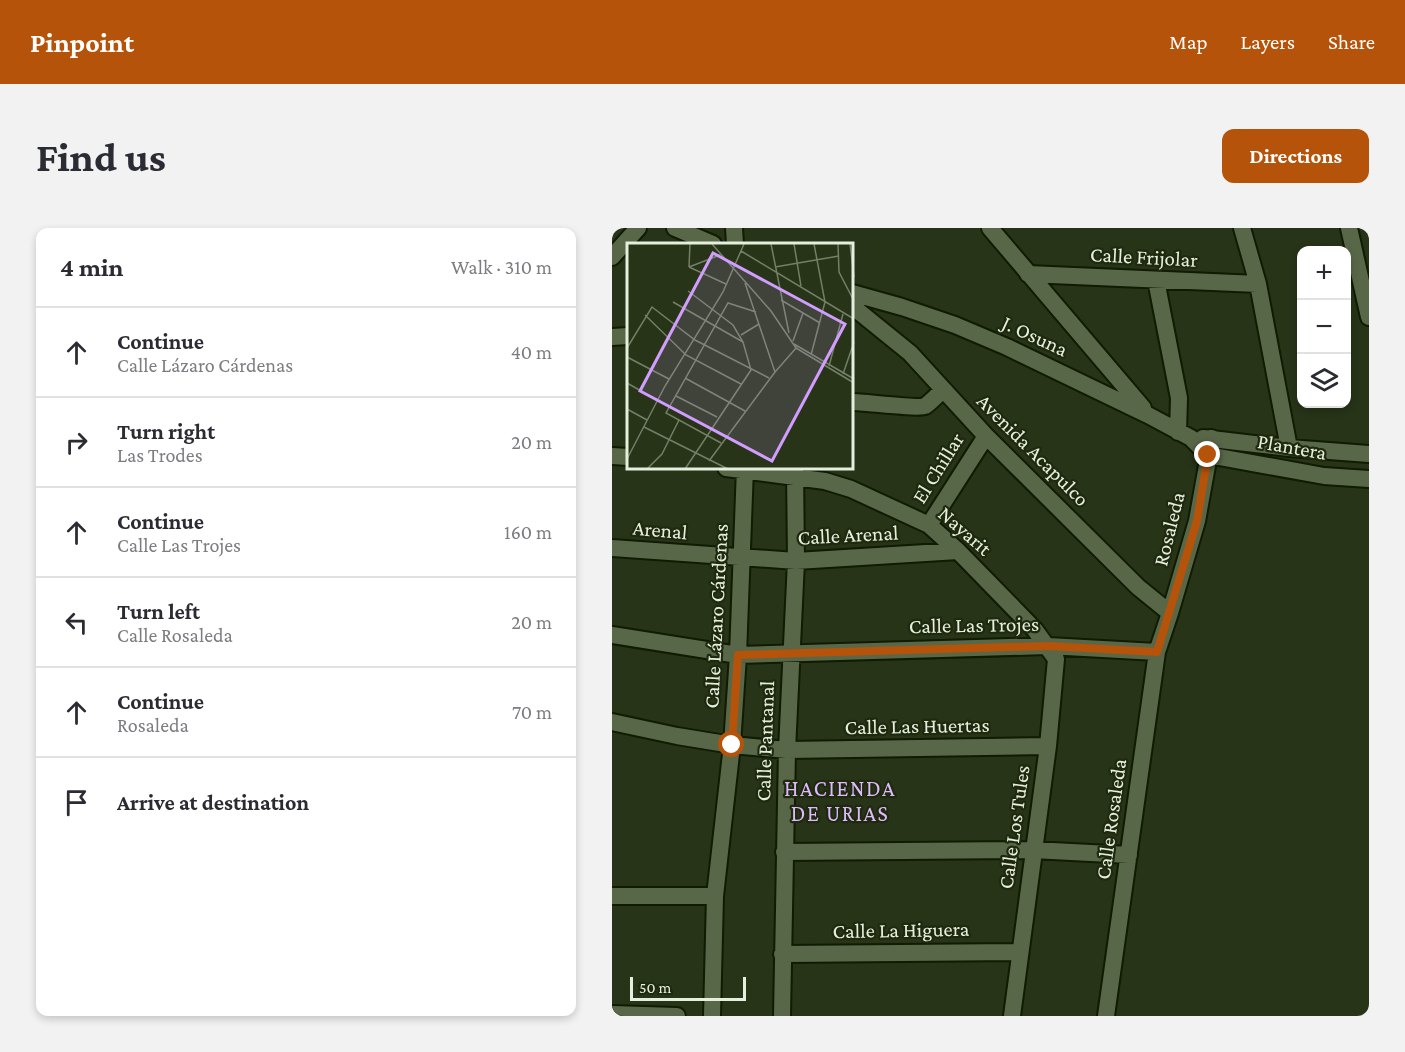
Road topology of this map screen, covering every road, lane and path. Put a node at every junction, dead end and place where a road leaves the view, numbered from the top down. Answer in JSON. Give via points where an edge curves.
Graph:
{"nodes":[{"id":1,"x":638,"y":228,"type":"edge"},
{"id":2,"x":675,"y":228,"type":"edge"},
{"id":3,"x":734,"y":228,"type":"edge"},
{"id":4,"x":990,"y":228,"type":"edge"},
{"id":5,"x":1242,"y":228,"type":"edge"},
{"id":6,"x":1349,"y":228,"type":"edge"},
{"id":7,"x":711,"y":243,"type":"edge"},
{"id":8,"x":735,"y":243,"type":"edge"},
{"id":9,"x":612,"y":257,"type":"edge"},
{"id":10,"x":1028,"y":274,"type":"junction"},
{"id":11,"x":1156,"y":280,"type":"junction"},
{"id":12,"x":1258,"y":285,"type":"junction"},
{"id":13,"x":854,"y":293,"type":"edge"},
{"id":14,"x":854,"y":308,"type":"edge"},
{"id":15,"x":1369,"y":317,"type":"edge"},
{"id":16,"x":627,"y":336,"type":"edge"},
{"id":17,"x":612,"y":338,"type":"edge"},
{"id":18,"x":943,"y":390,"type":"junction"},
{"id":19,"x":854,"y":402,"type":"edge"},
{"id":20,"x":1148,"y":415,"type":"junction"},
{"id":21,"x":1185,"y":435,"type":"junction"},
{"id":22,"x":986,"y":436,"type":"junction"},
{"id":23,"x":1212,"y":438,"type":"junction"},
{"id":24,"x":1289,"y":448,"type":"junction"},
{"id":25,"x":1369,"y":454,"type":"edge"},
{"id":26,"x":1208,"y":455,"type":"junction"},
{"id":27,"x":612,"y":456,"type":"edge"},
{"id":28,"x":627,"y":458,"type":"edge"},
{"id":29,"x":744,"y":470,"type":"edge"},
{"id":30,"x":761,"y":470,"type":"edge"},
{"id":31,"x":795,"y":472,"type":"edge"},
{"id":32,"x":1369,"y":479,"type":"edge"},
{"id":33,"x":929,"y":525,"type":"junction"},
{"id":34,"x":612,"y":548,"type":"edge"},
{"id":35,"x":958,"y":551,"type":"junction"},
{"id":36,"x":741,"y":559,"type":"junction"},
{"id":37,"x":796,"y":561,"type":"junction"},
{"id":38,"x":1170,"y":612,"type":"junction"},
{"id":39,"x":612,"y":635,"type":"edge"},
{"id":40,"x":1048,"y":646,"type":"junction"},
{"id":41,"x":791,"y":652,"type":"junction"},
{"id":42,"x":1157,"y":652,"type":"junction"},
{"id":43,"x":738,"y":655,"type":"junction"},
{"id":44,"x":612,"y":722,"type":"edge"},
{"id":45,"x":732,"y":745,"type":"junction"},
{"id":46,"x":1048,"y":746,"type":"junction"},
{"id":47,"x":787,"y":750,"type":"junction"},
{"id":48,"x":1033,"y":850,"type":"junction"},
{"id":49,"x":784,"y":852,"type":"junction"},
{"id":50,"x":1130,"y":855,"type":"junction"},
{"id":51,"x":612,"y":896,"type":"edge"},
{"id":52,"x":715,"y":896,"type":"junction"},
{"id":53,"x":1020,"y":952,"type":"junction"},
{"id":54,"x":782,"y":954,"type":"junction"},
{"id":55,"x":612,"y":1014,"type":"edge"},
{"id":56,"x":676,"y":1016,"type":"edge"},
{"id":57,"x":712,"y":1016,"type":"edge"},
{"id":58,"x":782,"y":1016,"type":"edge"},
{"id":59,"x":1012,"y":1016,"type":"edge"},
{"id":60,"x":1106,"y":1016,"type":"edge"}],
"edges":[{"from":1,"to":9,"type":"street"},
{"from":2,"to":7,"type":"street"},
{"from":3,"to":8,"type":"street"},
{"from":4,"to":10,"type":"street"},
{"from":5,"to":12,"type":"street"},
{"from":6,"to":15,"type":"street"},
{"from":10,"to":11,"type":"street","name":"Calle Frijolar"},
{"from":10,"to":20,"type":"street"},
{"from":11,"to":12,"type":"street","name":"Calle Frijolar"},
{"from":11,"to":21,"type":"street"},
{"from":12,"to":24,"type":"street"},
{"from":13,"to":20,"type":"street","name":"J. Osuna","via":[[955,325]]},
{"from":14,"to":18,"type":"street","name":"Avenida Acapulco","via":[[910,353]]},
{"from":16,"to":17,"type":"street"},
{"from":18,"to":19,"type":"street","via":[[918,408]]},
{"from":18,"to":22,"type":"street","name":"Avenida Acapulco"},
{"from":20,"to":21,"type":"street","name":"J. Osuna"},
{"from":21,"to":23,"type":"street","name":"J. Osuna"},
{"from":21,"to":26,"type":"street","name":"J. Osuna"},
{"from":22,"to":33,"type":"street","name":"El Chillar"},
{"from":22,"to":38,"type":"street","name":"Avenida Acapulco","via":[[1138,586]]},
{"from":23,"to":24,"type":"street","name":"Plantera"},
{"from":23,"to":26,"type":"street","name":"Rosaleda"},
{"from":24,"to":25,"type":"street","name":"Plantera"},
{"from":26,"to":32,"type":"street","name":"Plantera","via":[[1324,477]]},
{"from":26,"to":38,"type":"street","name":"Rosaleda","via":[[1197,521]]},
{"from":27,"to":28,"type":"street"},
{"from":29,"to":36,"type":"street","name":"Calle Lázaro Cárdenas"},
{"from":30,"to":31,"type":"street","name":"Nayarit"},
{"from":31,"to":33,"type":"street","name":"Nayarit","via":[[851,489]]},
{"from":31,"to":37,"type":"street","name":"Calle Pantanal"},
{"from":33,"to":35,"type":"street","name":"Nayarit"},
{"from":34,"to":36,"type":"street","name":"Arenal"},
{"from":35,"to":37,"type":"street","name":"Calle Arenal"},
{"from":35,"to":40,"type":"street","name":"Nayarit"},
{"from":36,"to":37,"type":"street","name":"Calle Arenal"},
{"from":36,"to":43,"type":"street","name":"Calle Lázaro Cárdenas"},
{"from":37,"to":41,"type":"street","name":"Calle Pantanal"},
{"from":38,"to":42,"type":"street","name":"Calle Rosaleda"},
{"from":39,"to":43,"type":"street","name":"Calle Las Trojes"},
{"from":40,"to":41,"type":"street","name":"Calle Las Trojes"},
{"from":40,"to":42,"type":"street","name":"Calle Las Trojes"},
{"from":40,"to":46,"type":"street","name":"Calle Los Tules","via":[[1056,658]]},
{"from":41,"to":43,"type":"street","name":"Calle Las Trojes"},
{"from":41,"to":47,"type":"street","name":"Calle Pantanal"},
{"from":42,"to":50,"type":"street","name":"Calle Rosaleda"},
{"from":43,"to":45,"type":"street","name":"Calle Lázaro Cárdenas"},
{"from":44,"to":45,"type":"street","name":"Calle Las Huertas"},
{"from":45,"to":47,"type":"street","name":"Calle Las Huertas"},
{"from":45,"to":52,"type":"street","name":"Calle Lázaro Cárdenas"},
{"from":46,"to":47,"type":"street","name":"Calle Las Huertas"},
{"from":46,"to":48,"type":"street","name":"Calle Los Tules"},
{"from":47,"to":49,"type":"street","name":"Calle Pantanal"},
{"from":48,"to":49,"type":"street"},
{"from":48,"to":50,"type":"street"},
{"from":48,"to":53,"type":"street","name":"Calle Los Tules"},
{"from":49,"to":54,"type":"street","name":"Calle Pantanal"},
{"from":50,"to":60,"type":"street","name":"Calle Rosaleda"},
{"from":51,"to":52,"type":"street"},
{"from":52,"to":57,"type":"street","name":"Calle Lázaro Cárdenas"},
{"from":53,"to":54,"type":"street","name":"Calle La Higuera"},
{"from":53,"to":59,"type":"street","name":"Calle Los Tules"},
{"from":54,"to":58,"type":"street","name":"Calle Pantanal"},
{"from":55,"to":56,"type":"street"}]}
